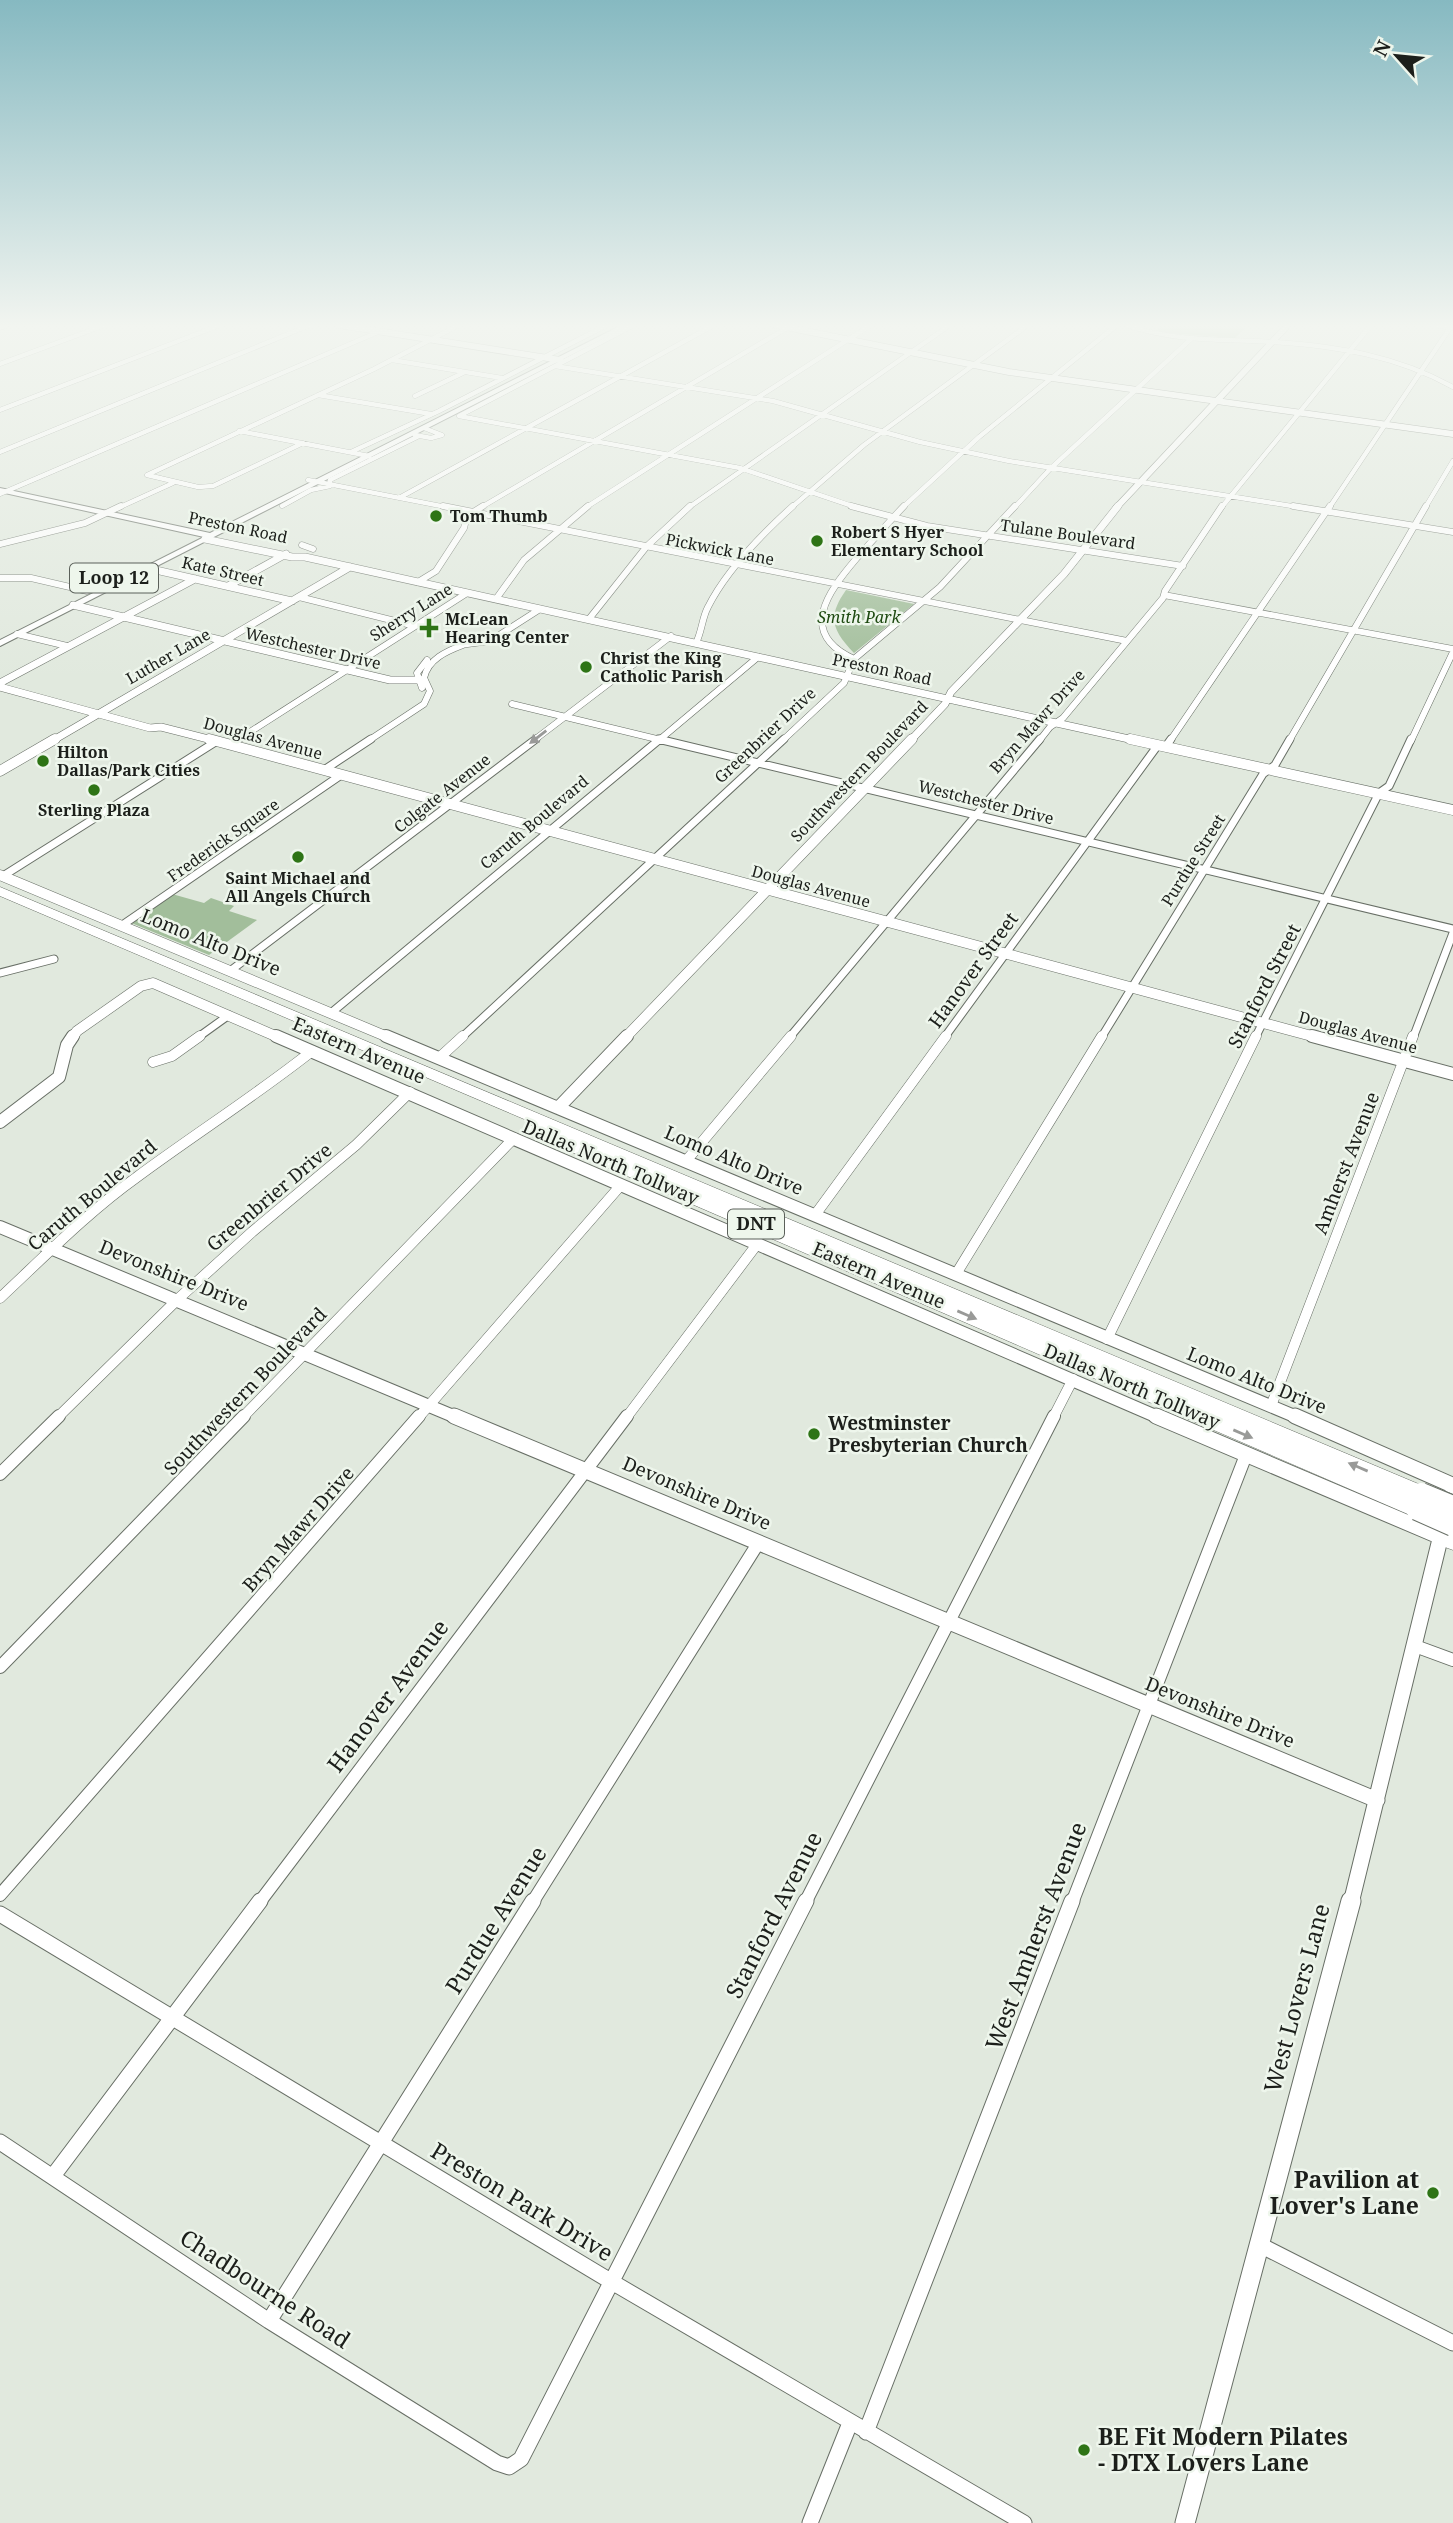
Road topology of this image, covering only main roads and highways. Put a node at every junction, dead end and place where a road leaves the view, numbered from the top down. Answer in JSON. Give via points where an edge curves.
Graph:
{"nodes":[{"id":1,"x":386,"y":443,"type":"edge"},
{"id":2,"x":396,"y":443,"type":"edge"},
{"id":3,"x":365,"y":455,"type":"junction"},
{"id":4,"x":3,"y":492,"type":"edge"},
{"id":5,"x":203,"y":536,"type":"junction"},
{"id":6,"x":109,"y":580,"type":"junction"},
{"id":7,"x":74,"y":605,"type":"junction"},
{"id":8,"x":0,"y":635,"type":"edge"},
{"id":9,"x":0,"y":643,"type":"edge"},
{"id":10,"x":1,"y":880,"type":"edge"},
{"id":11,"x":0,"y":902,"type":"edge"},
{"id":12,"x":1419,"y":1501,"type":"junction"},
{"id":13,"x":1453,"y":1507,"type":"edge"},
{"id":14,"x":1449,"y":1534,"type":"edge"}],
"edges":[{"from":1,"to":3,"type":"main road","number":"Loop 12"},
{"from":2,"to":3,"type":"main road","number":"Loop 12"},
{"from":3,"to":5,"type":"main road","number":"Loop 12","via":[[316,484]]},
{"from":4,"to":5,"type":"main road","name":"Preston Road"},
{"from":5,"to":6,"type":"main road","number":"Loop 12"},
{"from":5,"to":7,"type":"main road","number":"Loop 12"},
{"from":6,"to":7,"type":"main road"},
{"from":6,"to":8,"type":"main road","number":"Loop 12"},
{"from":7,"to":9,"type":"main road","number":"Loop 12"},
{"from":12,"to":10,"type":"highway","name":"Dallas North Tollway","number":"DNT","one_way":true},
{"from":11,"to":12,"type":"highway","name":"Dallas North Tollway","number":"DNT","one_way":true},
{"from":12,"to":13,"type":"highway","name":"Dallas North Tollway","number":"DNT","bridge":true},
{"from":12,"to":14,"type":"highway","name":"Dallas North Tollway","number":"DNT","bridge":true}]}
